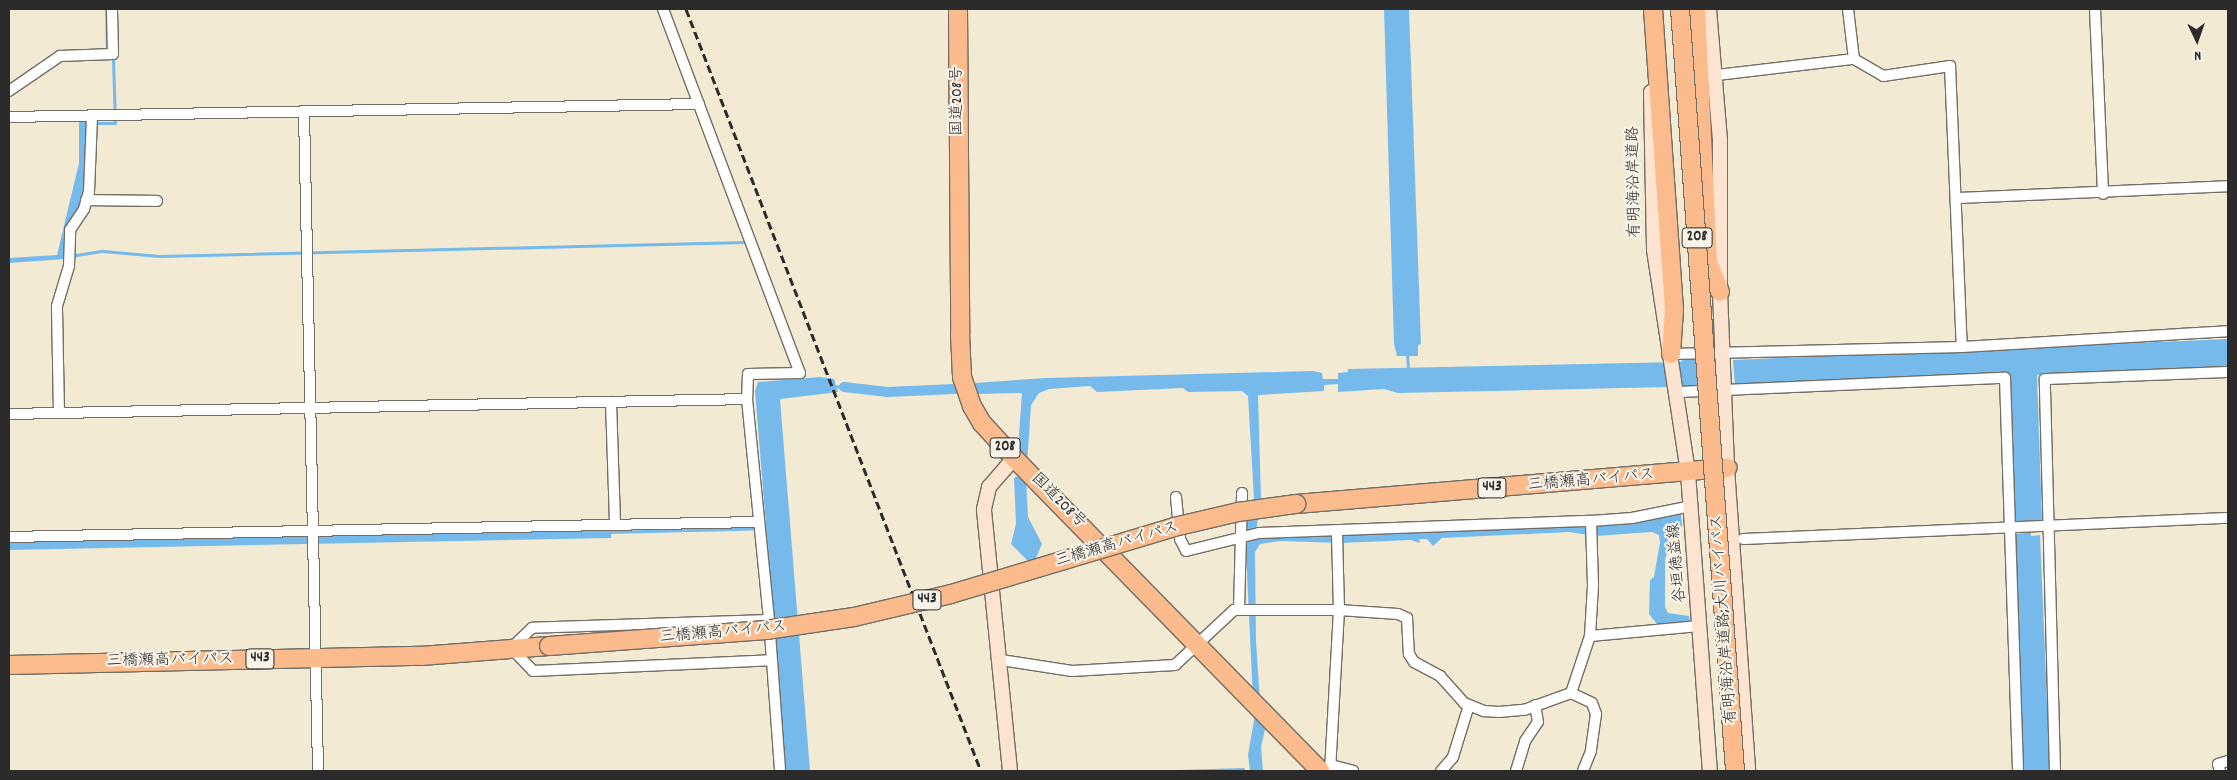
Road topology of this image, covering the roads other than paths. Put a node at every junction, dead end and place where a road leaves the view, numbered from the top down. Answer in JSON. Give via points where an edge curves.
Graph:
{"nodes":[{"id":1,"x":112,"y":9,"type":"edge"},
{"id":2,"x":663,"y":9,"type":"edge"},
{"id":3,"x":958,"y":9,"type":"edge"},
{"id":4,"x":1646,"y":9,"type":"edge"},
{"id":5,"x":1653,"y":9,"type":"edge"},
{"id":6,"x":1680,"y":9,"type":"edge"},
{"id":7,"x":1696,"y":9,"type":"edge"},
{"id":8,"x":1709,"y":9,"type":"edge"},
{"id":9,"x":1848,"y":9,"type":"edge"},
{"id":10,"x":2095,"y":9,"type":"edge"},
{"id":11,"x":1854,"y":58,"type":"junction"},
{"id":12,"x":1717,"y":74,"type":"junction"},
{"id":13,"x":9,"y":92,"type":"edge"},
{"id":14,"x":699,"y":104,"type":"junction"},
{"id":15,"x":304,"y":112,"type":"junction"},
{"id":16,"x":92,"y":116,"type":"junction"},
{"id":17,"x":9,"y":117,"type":"edge"},
{"id":18,"x":2228,"y":186,"type":"edge"},
{"id":19,"x":2103,"y":194,"type":"junction"},
{"id":20,"x":1958,"y":198,"type":"junction"},
{"id":21,"x":86,"y":200,"type":"junction"},
{"id":22,"x":157,"y":201,"type":"dead end"},
{"id":23,"x":1720,"y":292,"type":"junction"},
{"id":24,"x":2228,"y":331,"type":"edge"},
{"id":25,"x":1962,"y":347,"type":"junction"},
{"id":26,"x":1671,"y":354,"type":"junction"},
{"id":27,"x":1722,"y":354,"type":"junction"},
{"id":28,"x":2228,"y":372,"type":"edge"},
{"id":29,"x":1724,"y":389,"type":"junction"},
{"id":30,"x":1678,"y":392,"type":"junction"},
{"id":31,"x":747,"y":399,"type":"junction"},
{"id":32,"x":611,"y":402,"type":"junction"},
{"id":33,"x":310,"y":407,"type":"junction"},
{"id":34,"x":59,"y":413,"type":"junction"},
{"id":35,"x":9,"y":414,"type":"edge"},
{"id":36,"x":1014,"y":458,"type":"junction"},
{"id":37,"x":1721,"y":467,"type":"junction"},
{"id":38,"x":1688,"y":473,"type":"junction"},
{"id":39,"x":1242,"y":493,"type":"dead end"},
{"id":40,"x":1176,"y":497,"type":"dead end"},
{"id":41,"x":1691,"y":506,"type":"junction"},
{"id":42,"x":2228,"y":518,"type":"edge"},
{"id":43,"x":1590,"y":521,"type":"junction"},
{"id":44,"x":758,"y":522,"type":"junction"},
{"id":45,"x":615,"y":525,"type":"junction"},
{"id":46,"x":2050,"y":526,"type":"junction"},
{"id":47,"x":2010,"y":528,"type":"junction"},
{"id":48,"x":312,"y":529,"type":"junction"},
{"id":49,"x":1336,"y":531,"type":"junction"},
{"id":50,"x":9,"y":537,"type":"edge"},
{"id":51,"x":1244,"y":537,"type":"junction"},
{"id":52,"x":1743,"y":539,"type":"dead end"},
{"id":53,"x":1239,"y":610,"type":"junction"},
{"id":54,"x":1339,"y":610,"type":"junction"},
{"id":55,"x":769,"y":620,"type":"junction"},
{"id":56,"x":1700,"y":626,"type":"junction"},
{"id":57,"x":1590,"y":636,"type":"junction"},
{"id":58,"x":1197,"y":642,"type":"junction"},
{"id":59,"x":511,"y":648,"type":"junction"},
{"id":60,"x":316,"y":653,"type":"junction"},
{"id":61,"x":9,"y":655,"type":"edge"},
{"id":62,"x":771,"y":660,"type":"junction"},
{"id":63,"x":1001,"y":660,"type":"junction"},
{"id":64,"x":9,"y":665,"type":"edge"},
{"id":65,"x":1571,"y":694,"type":"junction"},
{"id":66,"x":1469,"y":705,"type":"junction"},
{"id":67,"x":1535,"y":706,"type":"junction"},
{"id":68,"x":2228,"y":761,"type":"edge"},
{"id":69,"x":1327,"y":769,"type":"edge"},
{"id":70,"x":318,"y":771,"type":"edge"},
{"id":71,"x":780,"y":771,"type":"edge"},
{"id":72,"x":1010,"y":771,"type":"edge"},
{"id":73,"x":1353,"y":771,"type":"edge"},
{"id":74,"x":1441,"y":771,"type":"edge"},
{"id":75,"x":1516,"y":771,"type":"edge"},
{"id":76,"x":1583,"y":771,"type":"edge"},
{"id":77,"x":1710,"y":771,"type":"edge"},
{"id":78,"x":1735,"y":771,"type":"edge"},
{"id":79,"x":1748,"y":771,"type":"edge"},
{"id":80,"x":2018,"y":771,"type":"edge"},
{"id":81,"x":2055,"y":771,"type":"edge"},
{"id":82,"x":2220,"y":771,"type":"edge"}],
"edges":[{"from":1,"to":13,"type":"street","via":[[113,54],[60,56]]},
{"from":2,"to":14,"type":"street"},
{"from":3,"to":36,"type":"highway","name":"国道208号","number":"208","via":[[962,377],[982,423]]},
{"from":4,"to":26,"type":"main road","name":"有明海沿岸道路","via":[[1651,96],[1651,212],[1659,293]]},
{"from":5,"to":26,"type":"highway","via":[[1674,310]]},
{"from":6,"to":37,"type":"highway","number":"208","bridge":true},
{"from":7,"to":23,"type":"highway","via":[[1708,262]]},
{"from":8,"to":12,"type":"main road"},
{"from":9,"to":11,"type":"street"},
{"from":10,"to":19,"type":"street"},
{"from":11,"to":12,"type":"street"},
{"from":11,"to":20,"type":"street","via":[[1883,76],[1950,66]]},
{"from":12,"to":23,"type":"main road"},
{"from":14,"to":15,"type":"street"},
{"from":14,"to":31,"type":"street","via":[[800,373],[748,374]]},
{"from":15,"to":16,"type":"street"},
{"from":15,"to":33,"type":"street"},
{"from":16,"to":17,"type":"street"},
{"from":16,"to":21,"type":"street","via":[[92,167]]},
{"from":18,"to":19,"type":"street"},
{"from":19,"to":20,"type":"street"},
{"from":20,"to":25,"type":"street"},
{"from":21,"to":22,"type":"street"},
{"from":21,"to":34,"type":"street","via":[[70,230],[70,266],[57,306]]},
{"from":23,"to":27,"type":"main road"},
{"from":24,"to":25,"type":"street"},
{"from":25,"to":27,"type":"street"},
{"from":26,"to":27,"type":"street"},
{"from":26,"to":30,"type":"main road","name":"谷垣徳益線"},
{"from":27,"to":29,"type":"main road"},
{"from":28,"to":46,"type":"street","via":[[2045,379]]},
{"from":29,"to":30,"type":"street"},
{"from":29,"to":37,"type":"main road"},
{"from":29,"to":47,"type":"street","via":[[2005,378]]},
{"from":30,"to":38,"type":"main road","name":"谷垣徳益線"},
{"from":31,"to":32,"type":"street"},
{"from":31,"to":44,"type":"street"},
{"from":32,"to":33,"type":"street"},
{"from":32,"to":45,"type":"street"},
{"from":33,"to":34,"type":"street"},
{"from":33,"to":48,"type":"street"},
{"from":34,"to":35,"type":"street"},
{"from":36,"to":58,"type":"highway","name":"国道208号","number":"208"},
{"from":36,"to":63,"type":"main road","via":[[988,486],[984,508]]},
{"from":37,"to":38,"type":"highway","name":"三橋瀬高バイパス","number":"443"},
{"from":37,"to":78,"type":"highway","name":"有明海沿岸道路;大川バイパス","number":"208","bridge":true},
{"from":37,"to":79,"type":"main road"},
{"from":38,"to":41,"type":"main road","name":"谷垣徳益線"},
{"from":38,"to":59,"type":"highway","name":"三橋瀬高バイパス","number":"443","bridge":true,"via":[[1296,504],[1238,512],[1174,527],[951,594],[854,617],[766,630]]},
{"from":39,"to":51,"type":"street"},
{"from":40,"to":51,"type":"street","via":[[1180,539],[1186,551]]},
{"from":41,"to":43,"type":"street","via":[[1632,518]]},
{"from":41,"to":56,"type":"main road","name":"谷垣徳益線"},
{"from":42,"to":46,"type":"street"},
{"from":43,"to":49,"type":"street"},
{"from":43,"to":57,"type":"street","via":[[1593,585]]},
{"from":44,"to":45,"type":"street"},
{"from":44,"to":55,"type":"street"},
{"from":45,"to":48,"type":"street"},
{"from":46,"to":47,"type":"street"},
{"from":46,"to":81,"type":"street"},
{"from":47,"to":52,"type":"street"},
{"from":47,"to":80,"type":"street"},
{"from":48,"to":50,"type":"street"},
{"from":48,"to":60,"type":"street"},
{"from":49,"to":51,"type":"street","via":[[1259,532]]},
{"from":49,"to":54,"type":"street"},
{"from":51,"to":53,"type":"street"},
{"from":53,"to":54,"type":"street"},
{"from":53,"to":58,"type":"street"},
{"from":54,"to":66,"type":"street","via":[[1398,614],[1407,618],[1409,654],[1414,662],[1440,676]]},
{"from":54,"to":69,"type":"street"},
{"from":55,"to":59,"type":"street","via":[[532,628]]},
{"from":55,"to":62,"type":"street"},
{"from":56,"to":57,"type":"street"},
{"from":56,"to":77,"type":"main road","name":"谷垣徳益線"},
{"from":57,"to":65,"type":"street"},
{"from":58,"to":63,"type":"street","via":[[1175,665],[1072,671]]},
{"from":58,"to":69,"type":"highway","name":"国道208号","number":"208"},
{"from":59,"to":60,"type":"highway","name":"三橋瀬高バイパス","number":"443"},
{"from":59,"to":62,"type":"street","via":[[533,671]]},
{"from":60,"to":61,"type":"highway","name":"三橋瀬高バイパス","number":"443"},
{"from":60,"to":64,"type":"highway","name":"三橋瀬高バイパス","number":"443"},
{"from":60,"to":70,"type":"street"},
{"from":62,"to":71,"type":"street"},
{"from":63,"to":72,"type":"main road"},
{"from":65,"to":67,"type":"street"},
{"from":65,"to":76,"type":"street","via":[[1592,703],[1595,709],[1591,751]]},
{"from":66,"to":67,"type":"street","via":[[1499,712]]},
{"from":66,"to":74,"type":"street","via":[[1453,757]]},
{"from":67,"to":75,"type":"street","via":[[1538,722],[1525,741]]},
{"from":68,"to":82,"type":"street","via":[[2218,764]]},
{"from":69,"to":73,"type":"street"}]}
